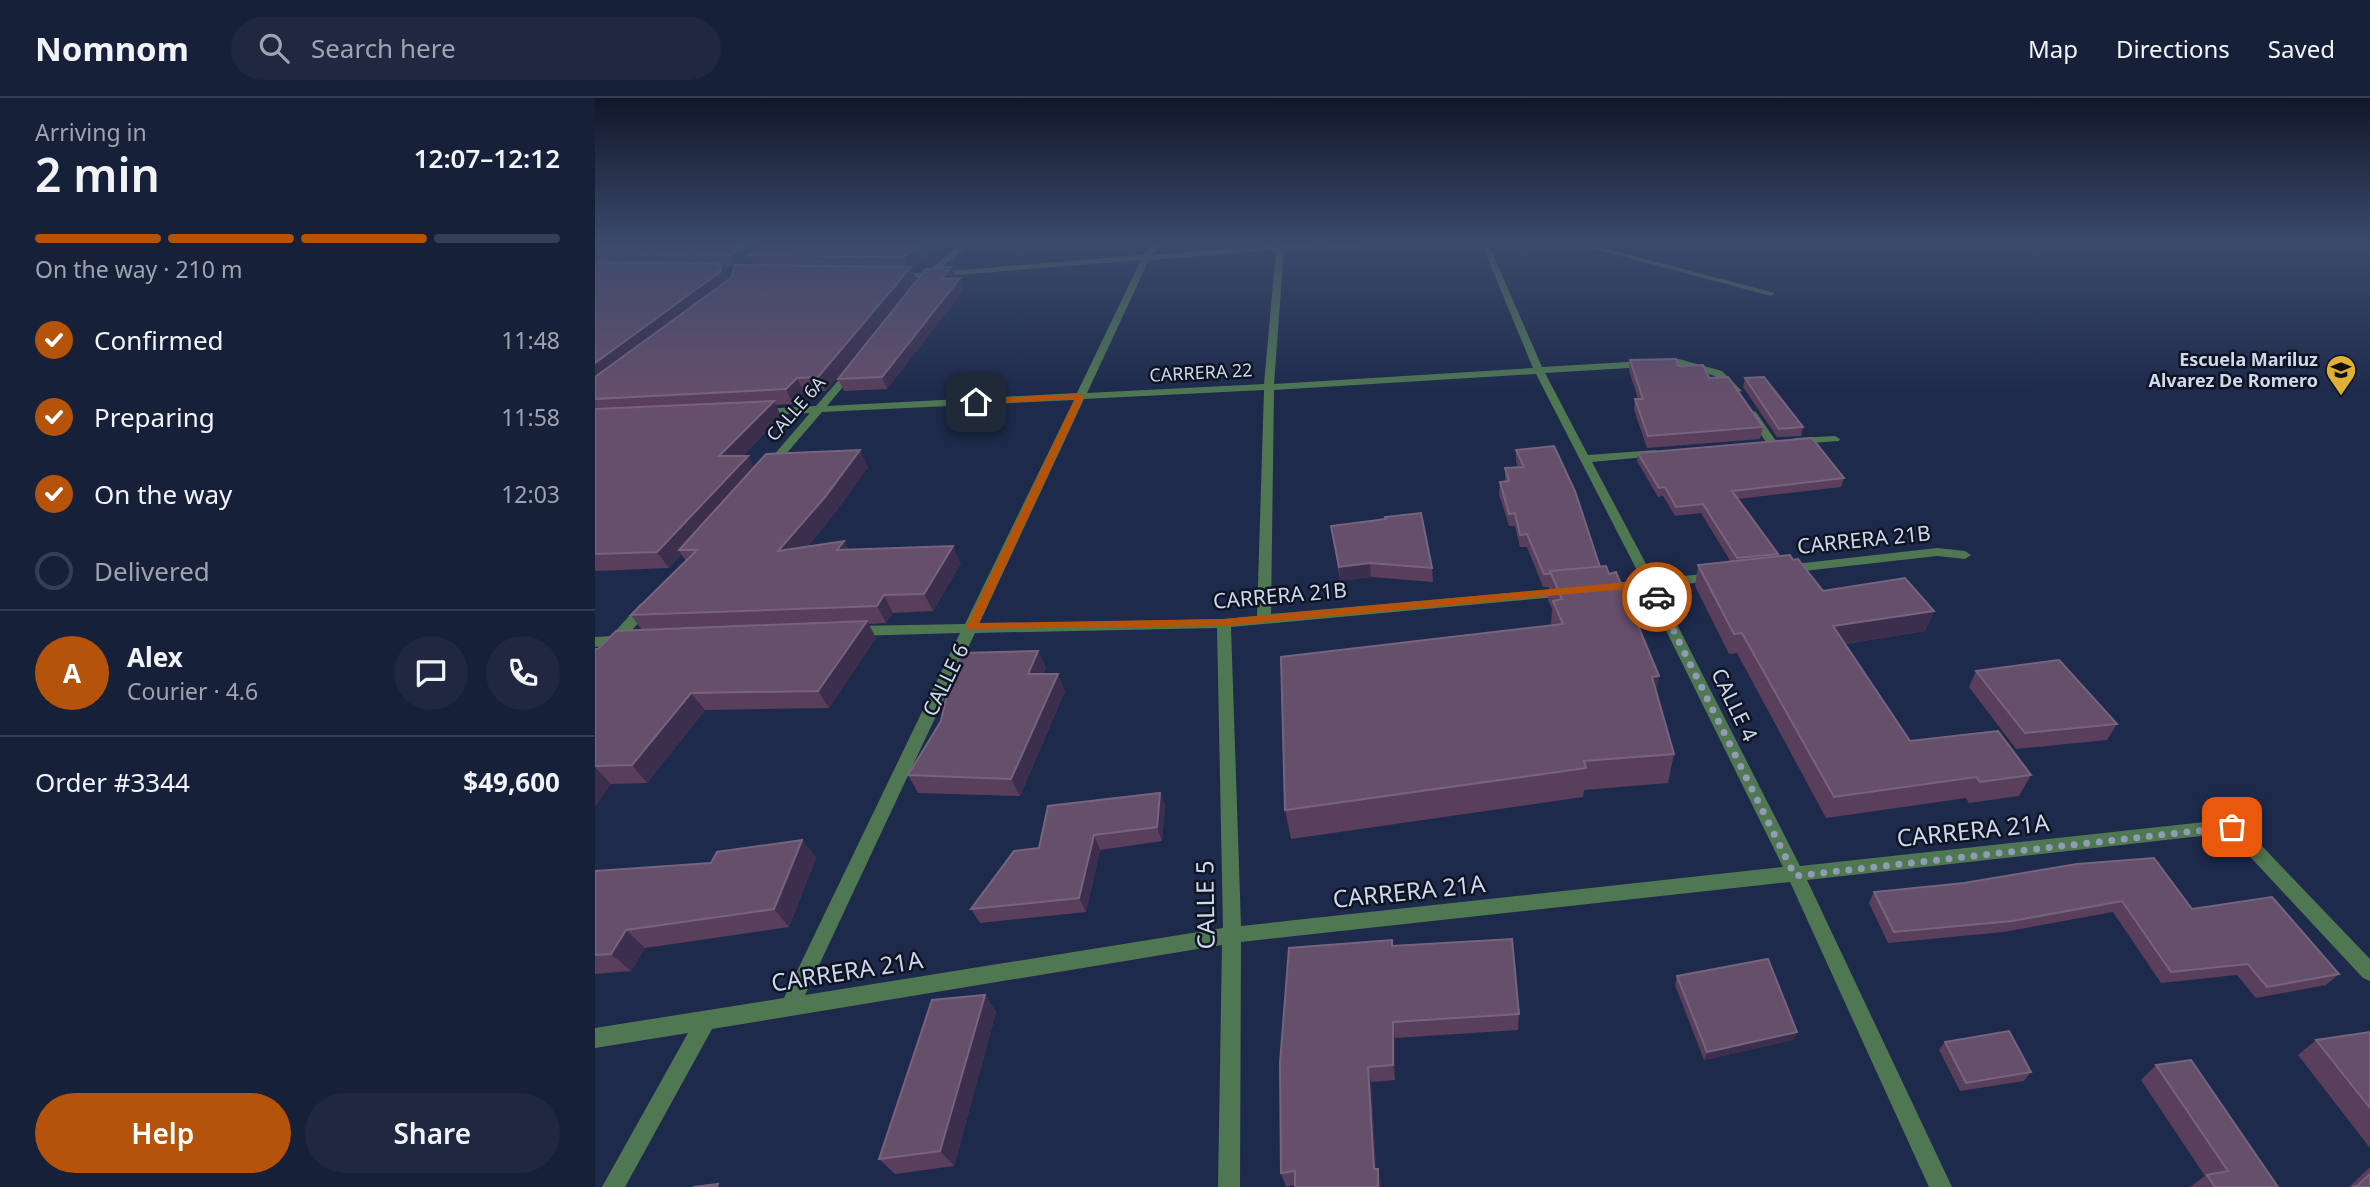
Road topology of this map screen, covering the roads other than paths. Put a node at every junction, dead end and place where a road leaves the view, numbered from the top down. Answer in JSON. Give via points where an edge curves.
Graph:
{"nodes":[{"id":1,"x":1130,"y":293,"type":"edge"},
{"id":2,"x":1279,"y":293,"type":"edge"},
{"id":3,"x":1506,"y":293,"type":"edge"},
{"id":4,"x":861,"y":358,"type":"edge"},
{"id":5,"x":1538,"y":369,"type":"junction"},
{"id":6,"x":1269,"y":387,"type":"junction"},
{"id":7,"x":1080,"y":397,"type":"junction"},
{"id":8,"x":820,"y":410,"type":"junction"},
{"id":9,"x":754,"y":412,"type":"edge"},
{"id":10,"x":1835,"y":439,"type":"dead end"},
{"id":11,"x":1772,"y":443,"type":"junction"},
{"id":12,"x":1758,"y":444,"type":"edge"},
{"id":13,"x":1665,"y":452,"type":"edge"},
{"id":14,"x":1584,"y":459,"type":"junction"},
{"id":15,"x":758,"y":480,"type":"edge"},
{"id":16,"x":1965,"y":555,"type":"dead end"},
{"id":17,"x":1773,"y":570,"type":"edge"},
{"id":18,"x":1732,"y":575,"type":"edge"},
{"id":19,"x":1650,"y":584,"type":"junction"},
{"id":20,"x":651,"y":600,"type":"edge"},
{"id":21,"x":1264,"y":620,"type":"junction"},
{"id":22,"x":1224,"y":623,"type":"junction"},
{"id":23,"x":972,"y":627,"type":"junction"},
{"id":24,"x":834,"y":632,"type":"edge"},
{"id":25,"x":642,"y":640,"type":"edge"},
{"id":26,"x":615,"y":641,"type":"junction"},
{"id":27,"x":595,"y":642,"type":"edge"},
{"id":28,"x":595,"y":663,"type":"edge"},
{"id":29,"x":1795,"y":876,"type":"junction"},
{"id":30,"x":1232,"y":935,"type":"junction"},
{"id":31,"x":2370,"y":972,"type":"edge"},
{"id":32,"x":790,"y":1006,"type":"junction"},
{"id":33,"x":706,"y":1020,"type":"junction"},
{"id":34,"x":595,"y":1038,"type":"edge"},
{"id":35,"x":613,"y":1187,"type":"edge"},
{"id":36,"x":1229,"y":1187,"type":"edge"},
{"id":37,"x":1941,"y":1187,"type":"edge"}],
"edges":[{"from":1,"to":7,"type":"street","name":"CALLE 6"},
{"from":2,"to":6,"type":"street"},
{"from":3,"to":5,"type":"street","name":"CALLE 4"},
{"from":4,"to":8,"type":"street","name":"CALLE 6A"},
{"from":5,"to":6,"type":"street","name":"CARRERA 22"},
{"from":5,"to":11,"type":"street","name":"CARRERA 22","via":[[1679,362],[1709,368],[1728,378]]},
{"from":5,"to":14,"type":"street","name":"CALLE 4"},
{"from":6,"to":7,"type":"street","name":"CARRERA 22"},
{"from":6,"to":21,"type":"street"},
{"from":7,"to":8,"type":"street","name":"CARRERA 22"},
{"from":7,"to":23,"type":"street","name":"CALLE 6"},
{"from":8,"to":9,"type":"street","name":"CARRERA 22"},
{"from":8,"to":15,"type":"street","name":"CALLE 6A"},
{"from":10,"to":11,"type":"street"},
{"from":11,"to":12,"type":"street"},
{"from":13,"to":14,"type":"street"},
{"from":14,"to":19,"type":"street","name":"CALLE 4"},
{"from":16,"to":17,"type":"street","name":"CARRERA 21B","via":[[1937,552]]},
{"from":18,"to":19,"type":"street","name":"CARRERA 21B"},
{"from":19,"to":21,"type":"street","name":"CARRERA 21B"},
{"from":19,"to":29,"type":"street","name":"CALLE 4"},
{"from":20,"to":26,"type":"street"},
{"from":21,"to":22,"type":"street","name":"CARRERA 21B"},
{"from":22,"to":23,"type":"street","name":"CARRERA 21B"},
{"from":22,"to":30,"type":"street","name":"CALLE 5"},
{"from":23,"to":24,"type":"street","name":"CARRERA 21B"},
{"from":23,"to":32,"type":"street","name":"CALLE 6"},
{"from":25,"to":26,"type":"street"},
{"from":26,"to":27,"type":"street"},
{"from":26,"to":28,"type":"street"},
{"from":29,"to":30,"type":"street","name":"CARRERA 21A"},
{"from":29,"to":31,"type":"street","name":"CARRERA 21A","via":[[2232,827]]},
{"from":29,"to":37,"type":"street","name":"CALLE 4"},
{"from":30,"to":32,"type":"street","name":"CARRERA 21A"},
{"from":30,"to":36,"type":"street","name":"CALLE 5"},
{"from":32,"to":33,"type":"street","name":"CARRERA 21A"},
{"from":33,"to":34,"type":"street","name":"CARRERA 21A"},
{"from":33,"to":35,"type":"street"}]}
